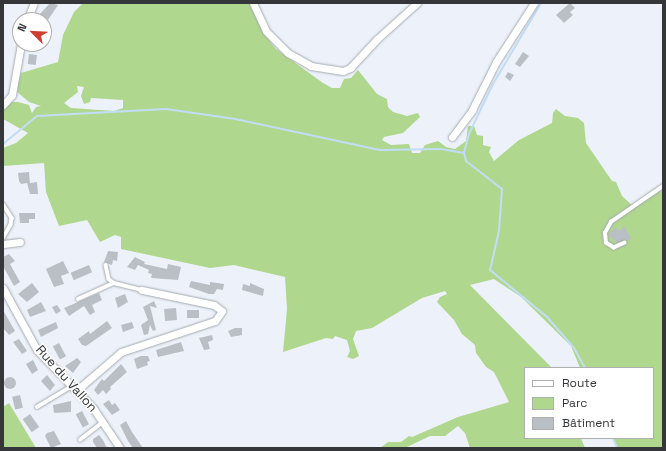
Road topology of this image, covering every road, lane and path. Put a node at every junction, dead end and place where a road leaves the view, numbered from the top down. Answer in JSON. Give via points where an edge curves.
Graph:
{"nodes":[{"id":1,"x":253,"y":3,"type":"edge"},
{"id":2,"x":417,"y":3,"type":"edge"},
{"id":3,"x":534,"y":3,"type":"edge"},
{"id":4,"x":20,"y":52,"type":"edge"},
{"id":5,"x":3,"y":105,"type":"edge"},
{"id":6,"x":452,"y":137,"type":"dead end"},
{"id":7,"x":663,"y":186,"type":"edge"},
{"id":8,"x":3,"y":204,"type":"edge"},
{"id":9,"x":3,"y":239,"type":"edge"},
{"id":10,"x":20,"y":242,"type":"dead end"},
{"id":11,"x":625,"y":243,"type":"dead end"},
{"id":12,"x":3,"y":244,"type":"edge"},
{"id":13,"x":106,"y":265,"type":"dead end"},
{"id":14,"x":114,"y":283,"type":"junction"},
{"id":15,"x":3,"y":288,"type":"edge"},
{"id":16,"x":142,"y":290,"type":"joint"},
{"id":17,"x":78,"y":299,"type":"dead end"},
{"id":18,"x":75,"y":388,"type":"junction"},
{"id":19,"x":37,"y":408,"type":"dead end"},
{"id":20,"x":103,"y":422,"type":"junction"},
{"id":21,"x":80,"y":440,"type":"dead end"},
{"id":22,"x":120,"y":448,"type":"edge"}],
"edges":[{"from":1,"to":2,"type":"street","via":[[266,31],[288,53],[311,66],[343,71],[350,68],[377,39]]},
{"from":3,"to":6,"type":"street","via":[[496,62],[469,115]]},
{"from":4,"to":5,"type":"street","via":[[12,95]]},
{"from":7,"to":11,"type":"lane","via":[[611,222],[605,233],[606,243],[614,248]]},
{"from":8,"to":9,"type":"lane","via":[[12,218]]},
{"from":10,"to":12,"type":"street"},
{"from":13,"to":14,"type":"lane","via":[[109,280]]},
{"from":14,"to":16,"type":"lane"},
{"from":14,"to":17,"type":"lane"},
{"from":15,"to":18,"type":"street","name":"Rue du Vallon","via":[[37,350]]},
{"from":16,"to":18,"type":"street","via":[[214,305],[222,312],[215,321],[121,352]]},
{"from":18,"to":19,"type":"lane"},
{"from":18,"to":20,"type":"street","name":"Rue du Vallon"},
{"from":20,"to":21,"type":"lane"},
{"from":20,"to":22,"type":"street","name":"Rue du Vallon"}]}
